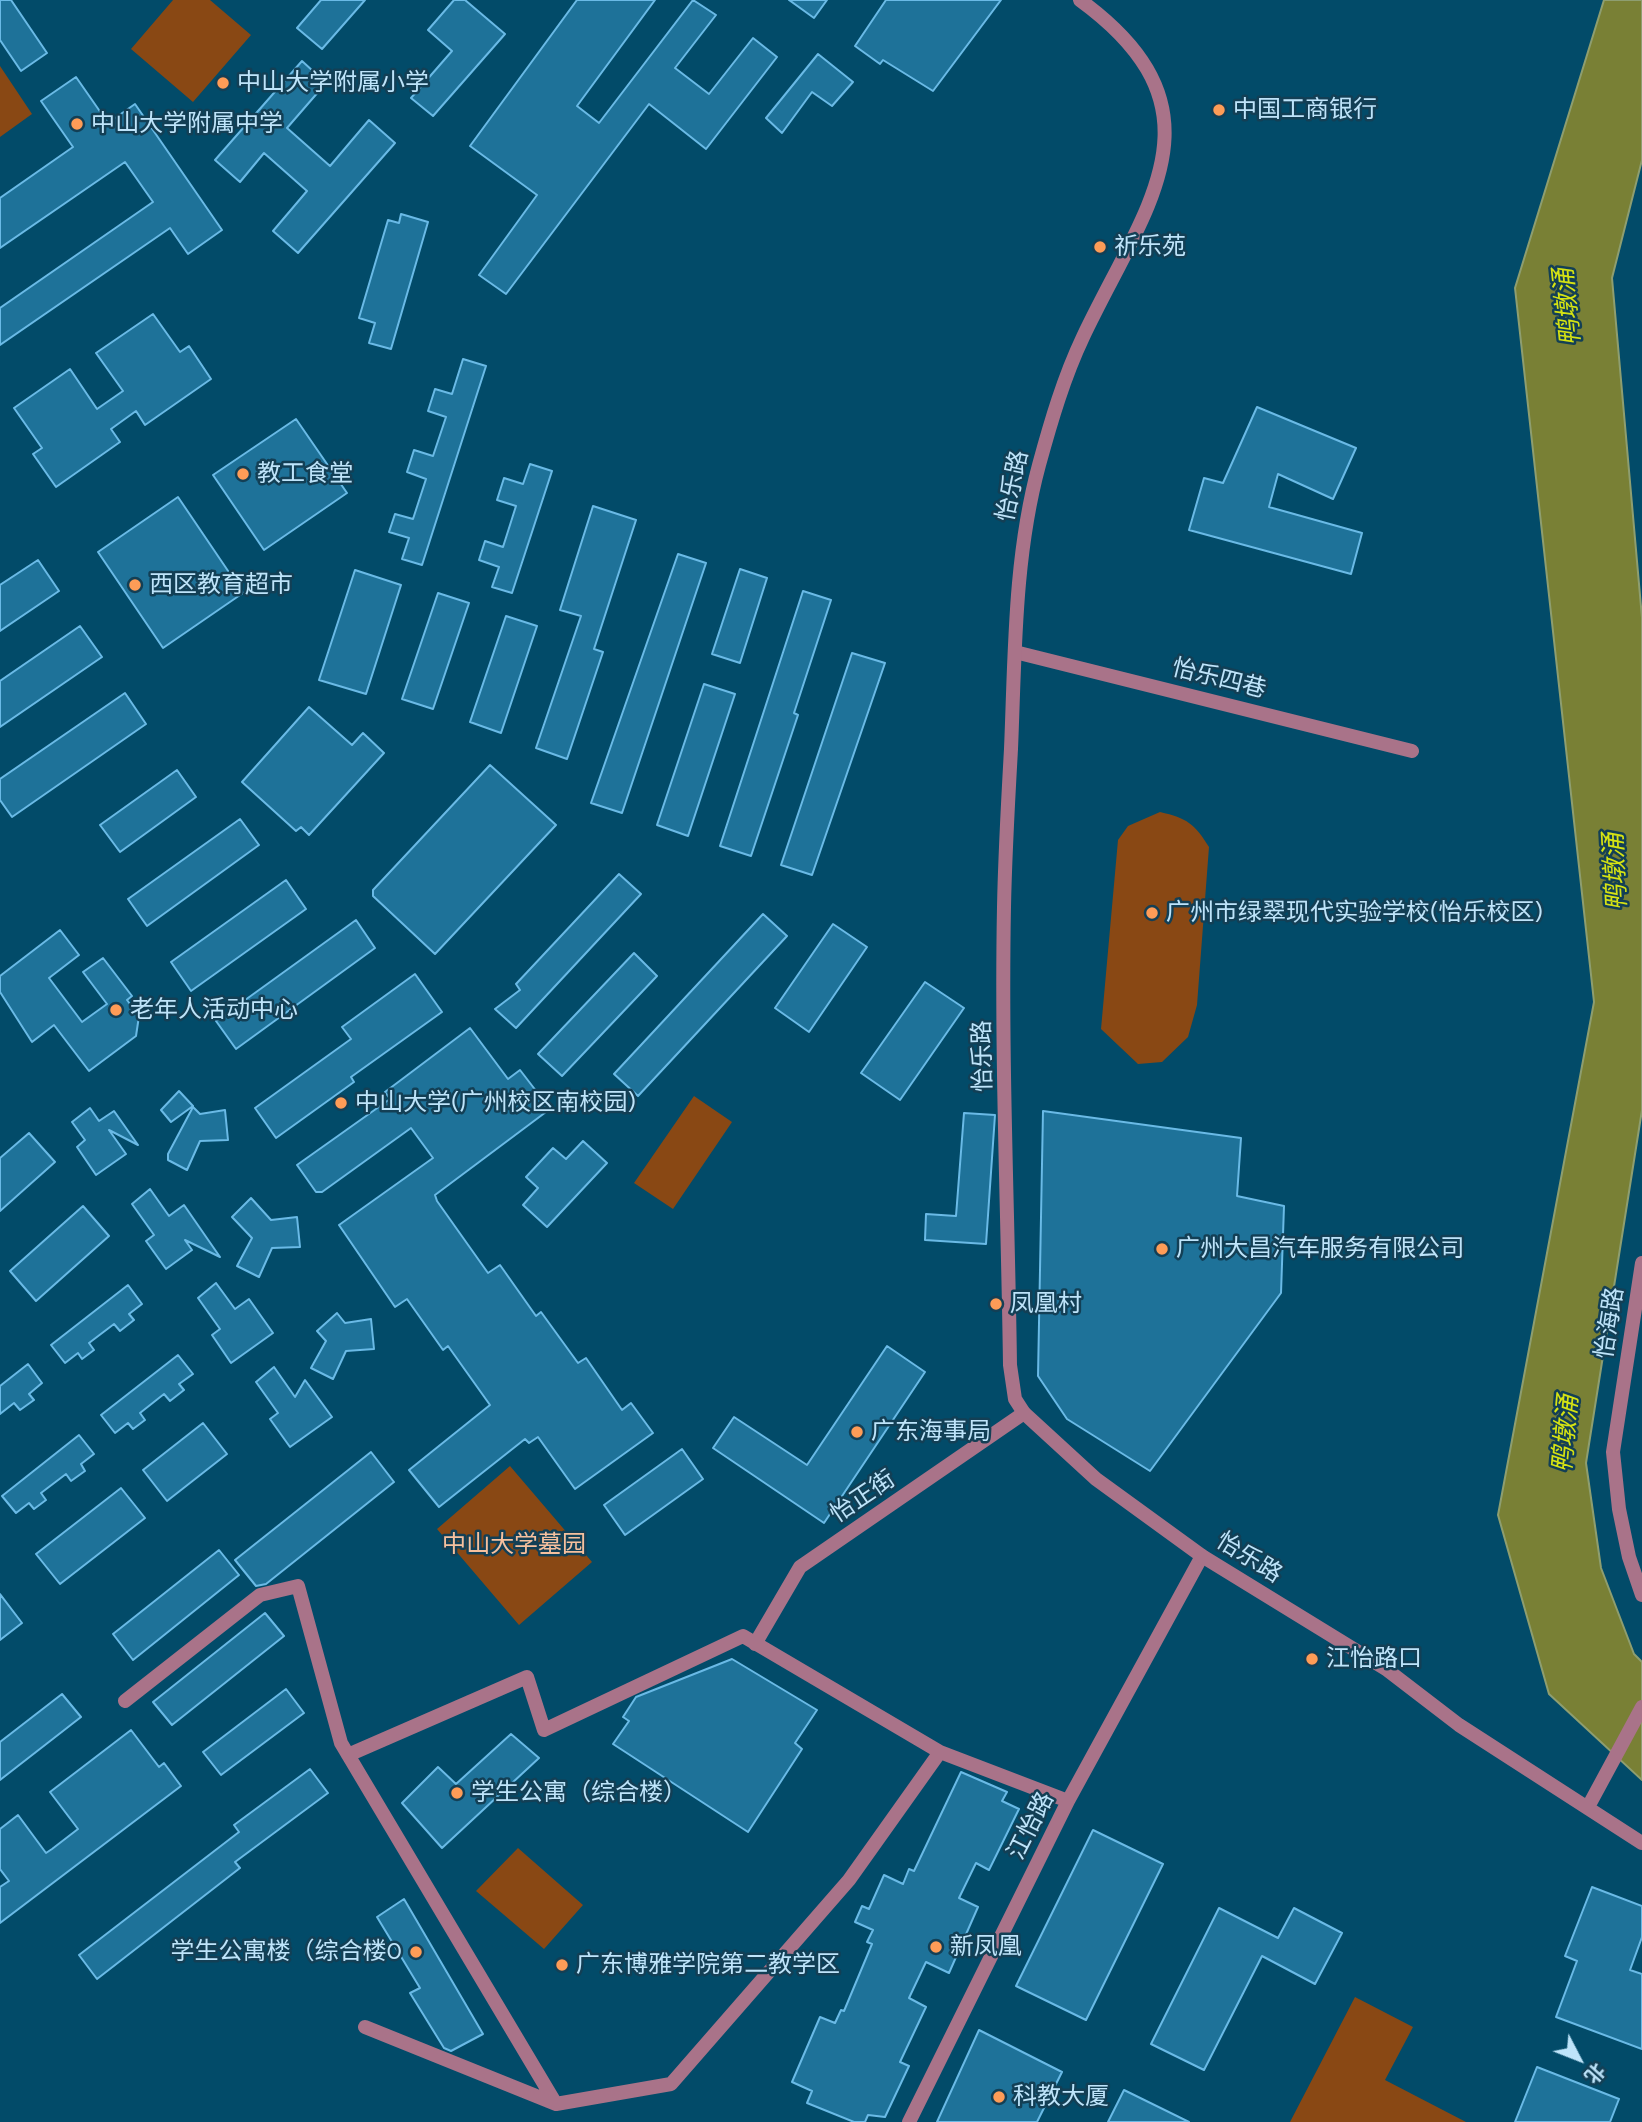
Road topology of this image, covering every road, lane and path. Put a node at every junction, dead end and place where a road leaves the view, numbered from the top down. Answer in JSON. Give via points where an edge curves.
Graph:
{"nodes":[{"id":1,"x":1088,"y":2,"type":"edge"},
{"id":2,"x":1015,"y":652,"type":"junction"},
{"id":3,"x":1412,"y":751,"type":"dead end"},
{"id":4,"x":1642,"y":1263,"type":"edge"},
{"id":5,"x":1024,"y":1413,"type":"junction"},
{"id":6,"x":1202,"y":1556,"type":"junction"},
{"id":7,"x":1642,"y":1595,"type":"edge"},
{"id":8,"x":755,"y":1644,"type":"junction"},
{"id":9,"x":125,"y":1701,"type":"dead end"},
{"id":10,"x":1642,"y":1707,"type":"edge"},
{"id":11,"x":940,"y":1752,"type":"junction"},
{"id":12,"x":348,"y":1755,"type":"junction"},
{"id":13,"x":1069,"y":1801,"type":"junction"},
{"id":14,"x":1588,"y":1807,"type":"junction"},
{"id":15,"x":1642,"y":1843,"type":"edge"},
{"id":16,"x":365,"y":2027,"type":"dead end"},
{"id":17,"x":556,"y":2104,"type":"junction"},
{"id":18,"x":909,"y":2122,"type":"edge"}],
"edges":[{"from":1,"to":2,"type":"street","name":"怡乐路","via":[[1126,39],[1158,87],[1166,136],[1156,188],[1082,339],[1038,468],[1025,538]]},
{"from":2,"to":3,"type":"street","name":"怡乐四巷"},
{"from":2,"to":5,"type":"street","name":"怡乐路","via":[[1004,907],[1010,1365],[1014,1399]]},
{"from":4,"to":7,"type":"street","name":"怡海路","via":[[1613,1452],[1619,1509]]},
{"from":5,"to":6,"type":"street","name":"怡乐路","via":[[1096,1479]]},
{"from":5,"to":8,"type":"street","name":"怡正街","via":[[800,1567]]},
{"from":6,"to":13,"type":"street","name":"江怡路"},
{"from":6,"to":14,"type":"street","name":"怡乐路","via":[[1386,1669],[1460,1725]]},
{"from":8,"to":11,"type":"street"},
{"from":8,"to":12,"type":"street","via":[[743,1636],[544,1730],[527,1677]]},
{"from":9,"to":12,"type":"street","via":[[260,1595],[298,1586]]},
{"from":10,"to":14,"type":"street"},
{"from":11,"to":13,"type":"street"},
{"from":11,"to":17,"type":"street","via":[[849,1880],[671,2084]]},
{"from":12,"to":17,"type":"street"},
{"from":13,"to":18,"type":"street","name":"江怡路"},
{"from":14,"to":15,"type":"street","name":"怡乐路"},
{"from":16,"to":17,"type":"street"}]}
